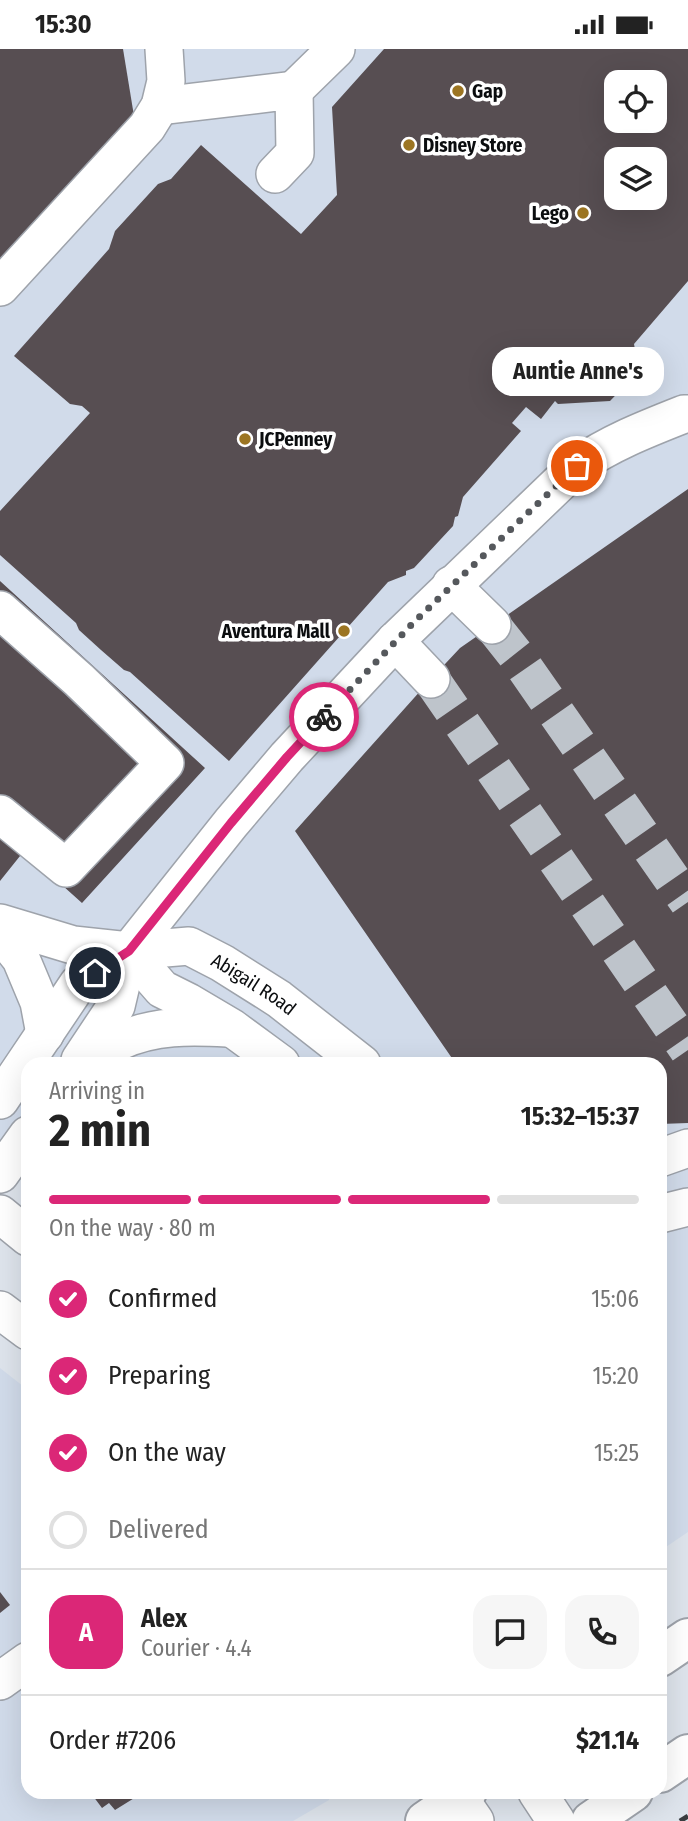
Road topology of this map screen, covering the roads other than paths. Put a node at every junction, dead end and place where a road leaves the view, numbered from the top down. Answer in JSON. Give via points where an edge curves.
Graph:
{"nodes":[{"id":1,"x":164,"y":49,"type":"edge"},
{"id":2,"x":336,"y":49,"type":"edge"},
{"id":3,"x":294,"y":90,"type":"junction"},
{"id":4,"x":160,"y":107,"type":"junction"},
{"id":5,"x":275,"y":174,"type":"dead end"},
{"id":6,"x":0,"y":287,"type":"edge"},
{"id":7,"x":688,"y":414,"type":"edge"},
{"id":8,"x":451,"y":585,"type":"junction"},
{"id":9,"x":0,"y":610,"type":"edge"},
{"id":10,"x":492,"y":625,"type":"tunnel mouth"},
{"id":11,"x":395,"y":641,"type":"junction"},
{"id":12,"x":431,"y":679,"type":"tunnel mouth"},
{"id":13,"x":0,"y":814,"type":"edge"},
{"id":14,"x":0,"y":923,"type":"edge"},
{"id":15,"x":0,"y":932,"type":"edge"},
{"id":16,"x":129,"y":951,"type":"junction"},
{"id":17,"x":232,"y":1028,"type":"junction"},
{"id":18,"x":45,"y":1034,"type":"junction"},
{"id":19,"x":29,"y":1057,"type":"edge"},
{"id":20,"x":84,"y":1057,"type":"edge"},
{"id":21,"x":92,"y":1057,"type":"edge"},
{"id":22,"x":271,"y":1057,"type":"edge"},
{"id":23,"x":353,"y":1057,"type":"edge"},
{"id":24,"x":21,"y":1069,"type":"edge"},
{"id":25,"x":0,"y":1100,"type":"edge"},
{"id":26,"x":21,"y":1145,"type":"edge"},
{"id":27,"x":688,"y":1148,"type":"edge"},
{"id":28,"x":667,"y":1156,"type":"edge"},
{"id":29,"x":0,"y":1174,"type":"edge"},
{"id":30,"x":0,"y":1215,"type":"edge"},
{"id":31,"x":21,"y":1232,"type":"edge"},
{"id":32,"x":0,"y":1310,"type":"edge"},
{"id":33,"x":21,"y":1326,"type":"edge"},
{"id":34,"x":688,"y":1638,"type":"edge"},
{"id":35,"x":667,"y":1652,"type":"edge"},
{"id":36,"x":21,"y":1666,"type":"edge"},
{"id":37,"x":0,"y":1681,"type":"edge"},
{"id":38,"x":688,"y":1754,"type":"edge"},
{"id":39,"x":667,"y":1768,"type":"edge"},
{"id":40,"x":542,"y":1799,"type":"edge"},
{"id":41,"x":623,"y":1799,"type":"edge"},
{"id":42,"x":464,"y":1801,"type":"edge"},
{"id":43,"x":425,"y":1821,"type":"edge"},
{"id":44,"x":556,"y":1821,"type":"edge"},
{"id":45,"x":591,"y":1821,"type":"edge"}],
"edges":[{"from":1,"to":4,"type":"street","via":[[166,81]]},
{"from":2,"to":3,"type":"street"},
{"from":3,"to":4,"type":"street"},
{"from":3,"to":5,"type":"street","via":[[295,153]]},
{"from":4,"to":6,"type":"street","via":[[147,127]]},
{"from":7,"to":8,"type":"street","via":[[596,452]]},
{"from":8,"to":10,"type":"street"},
{"from":8,"to":11,"type":"street"},
{"from":9,"to":13,"type":"street","via":[[165,763],[66,868]]},
{"from":11,"to":12,"type":"street"},
{"from":11,"to":16,"type":"street","via":[[287,757]]},
{"from":14,"to":16,"type":"street","name":"Abigail Road","via":[[73,945]]},
{"from":15,"to":18,"type":"street","via":[[21,959],[39,1002]]},
{"from":16,"to":17,"type":"street","via":[[162,989]]},
{"from":16,"to":18,"type":"street","via":[[78,984]]},
{"from":16,"to":20,"type":"street","via":[[117,1006]]},
{"from":16,"to":23,"type":"street","name":"Abigail Road","via":[[189,946],[279,999]]},
{"from":17,"to":21,"type":"street","via":[[186,1025],[153,1030]]},
{"from":17,"to":22,"type":"street"},
{"from":18,"to":19,"type":"street"},
{"from":24,"to":25,"type":"street"},
{"from":26,"to":29,"type":"street"},
{"from":27,"to":28,"type":"street"},
{"from":30,"to":31,"type":"street"},
{"from":32,"to":33,"type":"street"},
{"from":34,"to":35,"type":"main road"},
{"from":36,"to":37,"type":"street"},
{"from":38,"to":39,"type":"main road"},
{"from":40,"to":44,"type":"street"},
{"from":41,"to":45,"type":"main road"},
{"from":42,"to":43,"type":"main road"}]}
